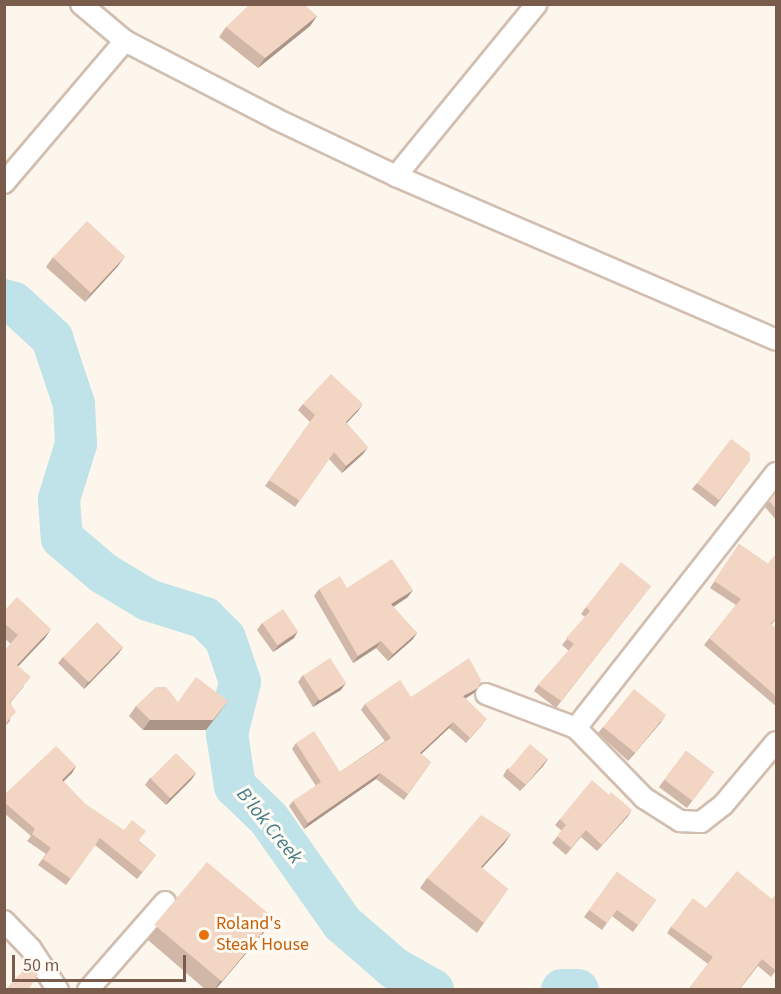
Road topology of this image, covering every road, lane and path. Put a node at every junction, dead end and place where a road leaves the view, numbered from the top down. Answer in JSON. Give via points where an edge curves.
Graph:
{"nodes":[{"id":1,"x":81,"y":4,"type":"edge"},
{"id":2,"x":537,"y":4,"type":"edge"},
{"id":3,"x":125,"y":41,"type":"junction"},
{"id":4,"x":396,"y":176,"type":"junction"},
{"id":5,"x":4,"y":183,"type":"edge"},
{"id":6,"x":777,"y":340,"type":"edge"},
{"id":7,"x":777,"y":473,"type":"edge"},
{"id":8,"x":486,"y":694,"type":"dead end"},
{"id":9,"x":576,"y":728,"type":"junction"},
{"id":10,"x":777,"y":742,"type":"edge"},
{"id":11,"x":165,"y":902,"type":"dead end"},
{"id":12,"x":4,"y":921,"type":"edge"},
{"id":13,"x":58,"y":990,"type":"edge"},
{"id":14,"x":88,"y":990,"type":"edge"}],
"edges":[{"from":1,"to":3,"type":"street"},
{"from":2,"to":4,"type":"street"},
{"from":3,"to":4,"type":"street"},
{"from":3,"to":5,"type":"street"},
{"from":4,"to":6,"type":"street"},
{"from":7,"to":9,"type":"street"},
{"from":8,"to":9,"type":"street"},
{"from":9,"to":10,"type":"street","via":[[644,798],[680,821],[701,822],[723,805]]},
{"from":11,"to":14,"type":"street"},
{"from":12,"to":13,"type":"street","via":[[31,949]]}]}
